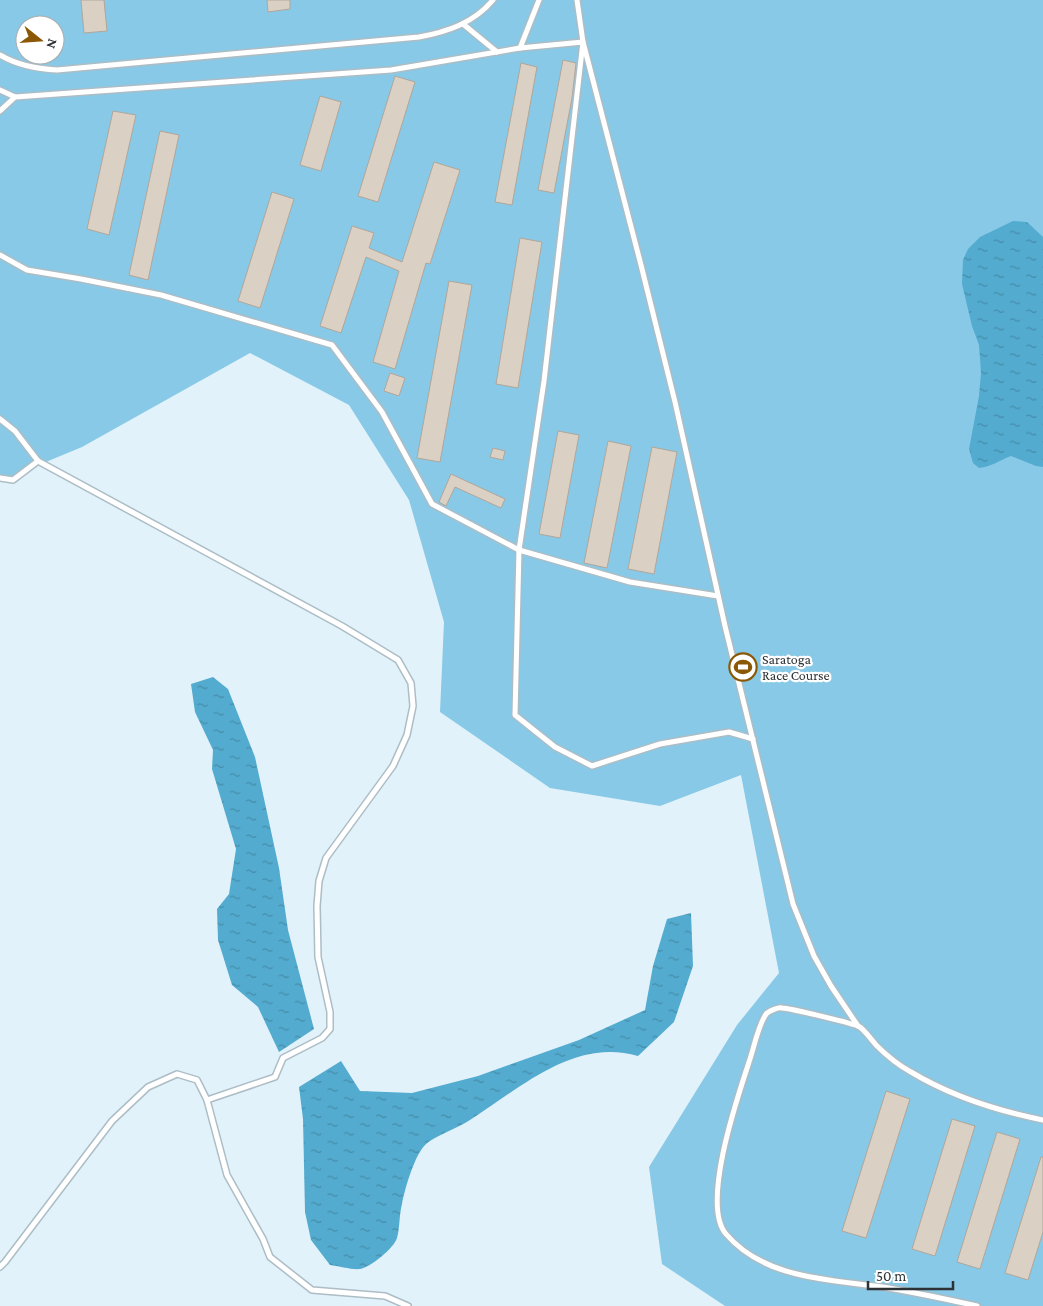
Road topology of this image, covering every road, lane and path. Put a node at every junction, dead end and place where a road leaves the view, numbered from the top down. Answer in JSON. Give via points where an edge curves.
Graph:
{"nodes":[{"id":1,"x":493,"y":0,"type":"edge"},
{"id":2,"x":539,"y":0,"type":"edge"},
{"id":3,"x":577,"y":0,"type":"edge"},
{"id":4,"x":463,"y":24,"type":"junction"},
{"id":5,"x":583,"y":42,"type":"junction"},
{"id":6,"x":520,"y":48,"type":"junction"},
{"id":7,"x":497,"y":52,"type":"junction"},
{"id":8,"x":0,"y":55,"type":"edge"},
{"id":9,"x":0,"y":90,"type":"edge"},
{"id":10,"x":15,"y":97,"type":"junction"},
{"id":11,"x":0,"y":111,"type":"edge"},
{"id":12,"x":0,"y":255,"type":"edge"},
{"id":13,"x":0,"y":419,"type":"edge"},
{"id":14,"x":38,"y":460,"type":"junction"},
{"id":15,"x":0,"y":478,"type":"edge"},
{"id":16,"x":519,"y":550,"type":"junction"},
{"id":17,"x":718,"y":596,"type":"junction"},
{"id":18,"x":754,"y":739,"type":"junction"},
{"id":19,"x":858,"y":1026,"type":"junction"},
{"id":20,"x":207,"y":1100,"type":"junction"},
{"id":21,"x":1043,"y":1120,"type":"edge"},
{"id":22,"x":0,"y":1266,"type":"edge"},
{"id":23,"x":408,"y":1306,"type":"edge"},
{"id":24,"x":977,"y":1306,"type":"edge"}],
"edges":[{"from":1,"to":4,"type":"lane"},
{"from":2,"to":6,"type":"lane"},
{"from":3,"to":5,"type":"lane"},
{"from":4,"to":7,"type":"lane"},
{"from":4,"to":8,"type":"lane","via":[[419,37],[57,70],[38,69]]},
{"from":5,"to":6,"type":"lane"},
{"from":5,"to":16,"type":"lane","via":[[544,381]]},
{"from":5,"to":17,"type":"lane","via":[[675,402]]},
{"from":6,"to":7,"type":"lane"},
{"from":7,"to":10,"type":"lane","via":[[390,70]]},
{"from":9,"to":10,"type":"lane"},
{"from":10,"to":11,"type":"lane"},
{"from":12,"to":16,"type":"lane","via":[[27,270],[161,296],[332,345],[382,412],[432,504]]},
{"from":13,"to":14,"type":"lane","via":[[15,431]]},
{"from":14,"to":15,"type":"lane","via":[[13,480]]},
{"from":14,"to":20,"type":"lane","via":[[342,626],[398,660],[411,683],[413,706],[407,735],[393,766],[326,858],[319,881],[318,957],[330,1012],[330,1029],[322,1038],[284,1058],[276,1077]]},
{"from":16,"to":17,"type":"lane","via":[[630,582]]},
{"from":16,"to":18,"type":"lane","via":[[515,715],[555,747],[592,766],[660,744],[729,732]]},
{"from":17,"to":18,"type":"lane"},
{"from":18,"to":19,"type":"lane","via":[[794,904],[814,956]]},
{"from":19,"to":21,"type":"lane","via":[[895,1062],[934,1085],[981,1104]]},
{"from":19,"to":24,"type":"lane","via":[[780,1007],[767,1013],[731,1118],[722,1156],[718,1208],[724,1233],[750,1256],[800,1275],[895,1289]]},
{"from":20,"to":22,"type":"lane","via":[[197,1080],[177,1074],[148,1087],[112,1121]]},
{"from":20,"to":23,"type":"lane","via":[[227,1176],[270,1257],[312,1290],[385,1296]]}]}
